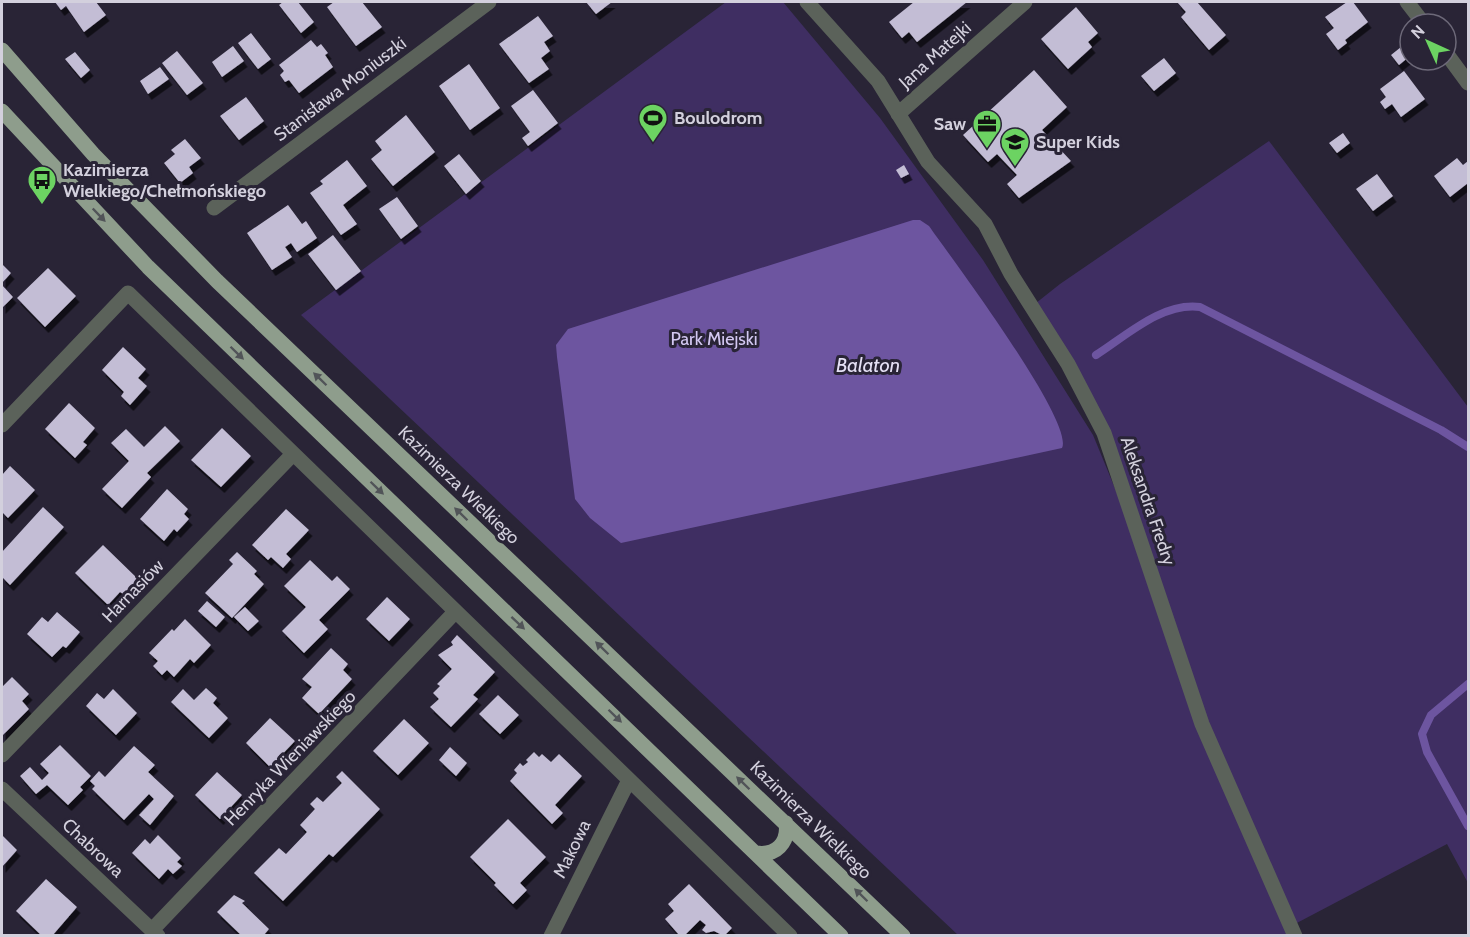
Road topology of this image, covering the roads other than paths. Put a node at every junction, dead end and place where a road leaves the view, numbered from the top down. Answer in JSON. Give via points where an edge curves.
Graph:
{"nodes":[{"id":1,"x":489,"y":2,"type":"edge"},
{"id":2,"x":807,"y":2,"type":"edge"},
{"id":3,"x":1025,"y":2,"type":"edge"},
{"id":4,"x":2,"y":50,"type":"edge"},
{"id":5,"x":1458,"y":69,"type":"edge"},
{"id":6,"x":1468,"y":82,"type":"edge"},
{"id":7,"x":2,"y":111,"type":"edge"},
{"id":8,"x":898,"y":114,"type":"junction"},
{"id":9,"x":214,"y":208,"type":"dead end"},
{"id":10,"x":2,"y":424,"type":"edge"},
{"id":11,"x":293,"y":454,"type":"junction"},
{"id":12,"x":455,"y":612,"type":"junction"},
{"id":13,"x":2,"y":755,"type":"edge"},
{"id":14,"x":629,"y":780,"type":"junction"},
{"id":15,"x":2,"y":789,"type":"edge"},
{"id":16,"x":786,"y":823,"type":"junction"},
{"id":17,"x":756,"y":853,"type":"junction"},
{"id":18,"x":155,"y":933,"type":"edge"},
{"id":19,"x":551,"y":936,"type":"edge"},
{"id":20,"x":790,"y":936,"type":"edge"},
{"id":21,"x":841,"y":936,"type":"edge"},
{"id":22,"x":903,"y":936,"type":"edge"},
{"id":23,"x":1295,"y":936,"type":"edge"}],
"edges":[{"from":1,"to":9,"type":"street","name":"Stanisława Moniuszki"},
{"from":2,"to":8,"type":"street","name":"Aleksandra Fredry","via":[[878,81]]},
{"from":3,"to":8,"type":"street","name":"Jana Matejki"},
{"from":16,"to":4,"type":"main road","name":"Kazimierza Wielkiego","one_way":true,"via":[[217,281],[93,154]]},
{"from":5,"to":6,"type":"street"},
{"from":7,"to":17,"type":"main road","one_way":true,"via":[[148,267]]},
{"from":8,"to":23,"type":"street","name":"Aleksandra Fredry","via":[[928,162],[985,224],[1104,433],[1202,724]]},
{"from":10,"to":11,"type":"street","via":[[128,293]]},
{"from":11,"to":12,"type":"street"},
{"from":11,"to":13,"type":"street","name":"Harnasiów"},
{"from":12,"to":14,"type":"street"},
{"from":12,"to":18,"type":"street","name":"Henryka Wieniawskiego"},
{"from":14,"to":19,"type":"street","name":"Makowa"},
{"from":14,"to":20,"type":"street"},
{"from":15,"to":18,"type":"street","name":"Chabrowa"},
{"from":16,"to":17,"type":"main road","via":[[783,844],[771,853]]},
{"from":22,"to":16,"type":"main road","name":"Kazimierza Wielkiego","one_way":true},
{"from":17,"to":21,"type":"main road"}]}
